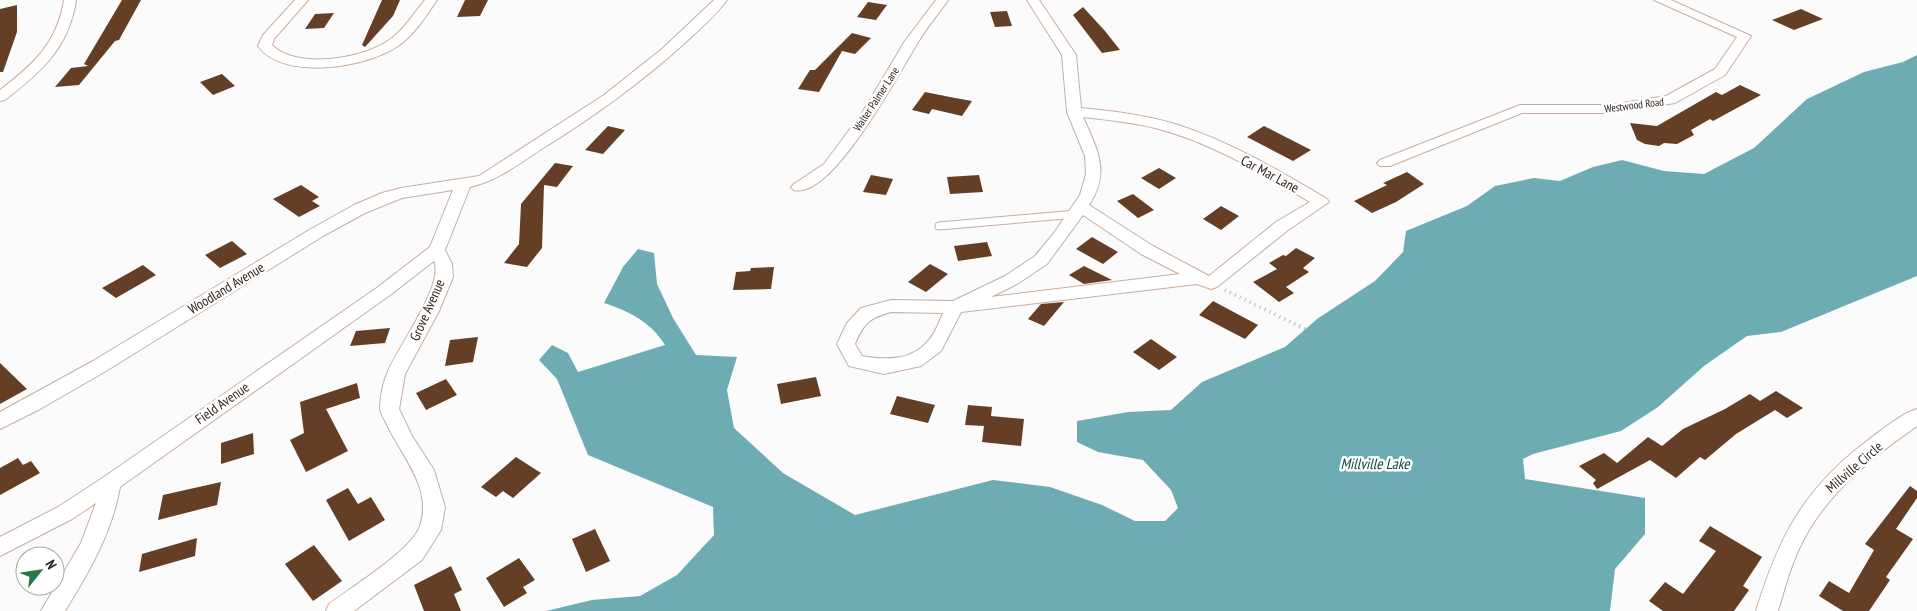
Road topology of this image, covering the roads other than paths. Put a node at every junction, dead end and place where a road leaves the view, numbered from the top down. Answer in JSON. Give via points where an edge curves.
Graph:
{"nodes":[{"id":1,"x":70,"y":0,"type":"edge"},
{"id":2,"x":302,"y":0,"type":"edge"},
{"id":3,"x":431,"y":0,"type":"edge"},
{"id":4,"x":721,"y":0,"type":"edge"},
{"id":5,"x":942,"y":0,"type":"edge"},
{"id":6,"x":1033,"y":0,"type":"edge"},
{"id":7,"x":1660,"y":0,"type":"edge"},
{"id":8,"x":0,"y":97,"type":"edge"},
{"id":9,"x":1074,"y":112,"type":"junction"},
{"id":10,"x":1385,"y":163,"type":"dead end"},
{"id":11,"x":463,"y":186,"type":"junction"},
{"id":12,"x":799,"y":186,"type":"dead end"},
{"id":13,"x":1079,"y":210,"type":"junction"},
{"id":14,"x":939,"y":226,"type":"dead end"},
{"id":15,"x":436,"y":250,"type":"junction"},
{"id":16,"x":1205,"y":280,"type":"junction"},
{"id":17,"x":955,"y":307,"type":"junction"},
{"id":18,"x":1917,"y":416,"type":"edge"},
{"id":19,"x":0,"y":421,"type":"edge"},
{"id":20,"x":111,"y":483,"type":"junction"},
{"id":21,"x":0,"y":546,"type":"edge"},
{"id":22,"x":52,"y":611,"type":"edge"},
{"id":23,"x":337,"y":611,"type":"edge"},
{"id":24,"x":1767,"y":611,"type":"edge"}],
"edges":[{"from":1,"to":8,"type":"street","via":[[55,46],[42,62]]},
{"from":2,"to":3,"type":"street","via":[[268,38],[265,46],[278,58],[325,62],[361,58],[378,52],[410,28]]},
{"from":4,"to":11,"type":"street","via":[[682,39],[598,107],[484,179]]},
{"from":5,"to":12,"type":"street","name":"Walter Palmer Lane","via":[[912,41],[868,114],[829,167]]},
{"from":6,"to":9,"type":"street","via":[[1069,55]]},
{"from":7,"to":10,"type":"street","name":"Westwood Road","via":[[1745,36],[1720,72],[1670,100],[1610,109],[1520,109]]},
{"from":9,"to":13,"type":"street","via":[[1092,156],[1094,174]]},
{"from":9,"to":16,"type":"street","name":"Car Mar Lane","via":[[1168,126],[1233,154],[1321,202]]},
{"from":11,"to":15,"type":"street"},
{"from":11,"to":19,"type":"street","name":"Woodland Avenue","via":[[428,187],[395,193],[374,202]]},
{"from":13,"to":14,"type":"lane"},
{"from":13,"to":16,"type":"street"},
{"from":13,"to":17,"type":"street","via":[[1041,260],[1012,280]]},
{"from":15,"to":20,"type":"street","name":"Field Avenue","via":[[384,291]]},
{"from":15,"to":23,"type":"street","name":"Grove Avenue","via":[[444,264],[444,277],[430,311],[396,374],[389,409],[424,470],[434,507],[430,530],[414,553]]},
{"from":16,"to":17,"type":"street"},
{"from":17,"to":17,"type":"street","via":[[935,346],[914,361],[884,367],[856,361],[846,344],[853,327],[867,312],[891,306]]},
{"from":18,"to":24,"type":"street","name":"Millville Circle","via":[[1834,482],[1811,509],[1777,576]]},
{"from":20,"to":21,"type":"street","name":"Field Avenue","via":[[64,513]]},
{"from":20,"to":22,"type":"street","via":[[102,523],[92,545]]}]}
